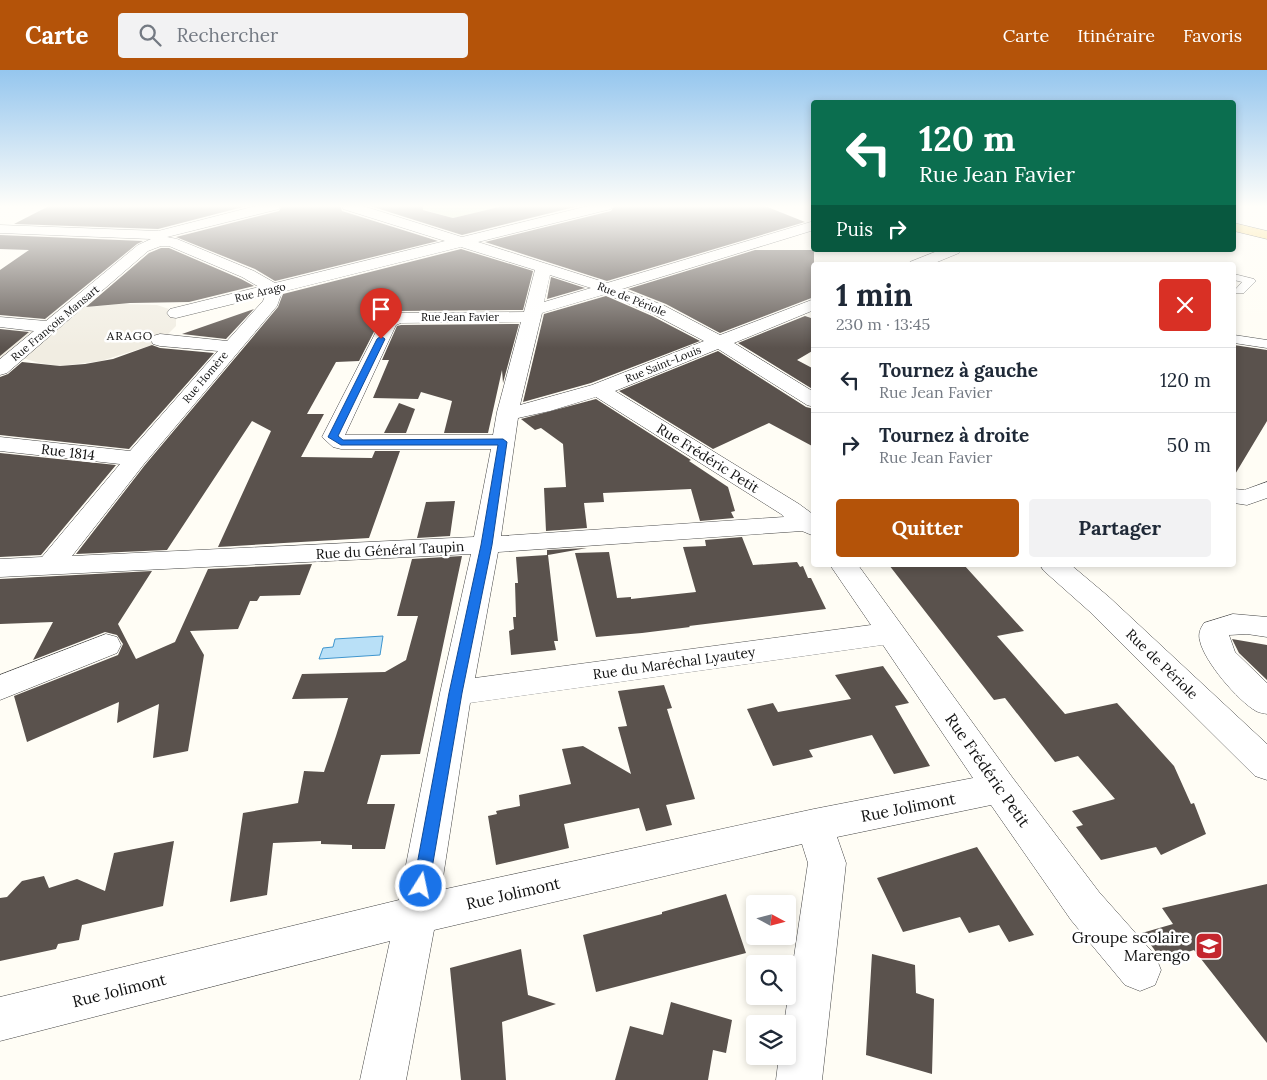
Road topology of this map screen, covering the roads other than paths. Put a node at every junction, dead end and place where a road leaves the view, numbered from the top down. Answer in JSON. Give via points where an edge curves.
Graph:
{"nodes":[{"id":1,"x":137,"y":253,"type":"edge"},
{"id":2,"x":199,"y":253,"type":"edge"},
{"id":3,"x":419,"y":253,"type":"edge"},
{"id":4,"x":498,"y":253,"type":"edge"},
{"id":5,"x":723,"y":253,"type":"edge"},
{"id":6,"x":946,"y":253,"type":"edge"},
{"id":7,"x":924,"y":262,"type":"edge"},
{"id":8,"x":544,"y":268,"type":"junction"},
{"id":9,"x":1236,"y":278,"type":"edge"},
{"id":10,"x":273,"y":289,"type":"junction"},
{"id":11,"x":608,"y":289,"type":"junction"},
{"id":12,"x":1240,"y":291,"type":"dead end"},
{"id":13,"x":811,"y":305,"type":"edge"},
{"id":14,"x":532,"y":312,"type":"junction"},
{"id":15,"x":176,"y":313,"type":"dead end"},
{"id":16,"x":0,"y":322,"type":"edge"},
{"id":17,"x":50,"y":328,"type":"junction"},
{"id":18,"x":160,"y":340,"type":"dead end"},
{"id":19,"x":1236,"y":340,"type":"edge"},
{"id":20,"x":718,"y":342,"type":"junction"},
{"id":21,"x":1267,"y":344,"type":"edge"},
{"id":22,"x":230,"y":347,"type":"junction"},
{"id":23,"x":0,"y":370,"type":"edge"},
{"id":24,"x":599,"y":390,"type":"junction"},
{"id":25,"x":811,"y":399,"type":"edge"},
{"id":26,"x":508,"y":412,"type":"junction"},
{"id":27,"x":503,"y":442,"type":"junction"},
{"id":28,"x":0,"y":444,"type":"edge"},
{"id":29,"x":136,"y":459,"type":"junction"},
{"id":30,"x":811,"y":526,"type":"edge"},
{"id":31,"x":486,"y":545,"type":"junction"},
{"id":32,"x":49,"y":567,"type":"junction"},
{"id":33,"x":845,"y":567,"type":"edge"},
{"id":34,"x":1056,"y":567,"type":"edge"},
{"id":35,"x":0,"y":568,"type":"edge"},
{"id":36,"x":1267,"y":627,"type":"edge"},
{"id":37,"x":891,"y":633,"type":"junction"},
{"id":38,"x":106,"y":645,"type":"dead end"},
{"id":39,"x":0,"y":688,"type":"edge"},
{"id":40,"x":456,"y":693,"type":"junction"},
{"id":41,"x":1267,"y":702,"type":"edge"},
{"id":42,"x":1267,"y":766,"type":"edge"},
{"id":43,"x":999,"y":788,"type":"junction"},
{"id":44,"x":814,"y":825,"type":"junction"},
{"id":45,"x":416,"y":917,"type":"junction"},
{"id":46,"x":1140,"y":970,"type":"dead end"},
{"id":47,"x":0,"y":1019,"type":"edge"},
{"id":48,"x":383,"y":1080,"type":"edge"},
{"id":49,"x":799,"y":1080,"type":"edge"}],
"edges":[{"from":1,"to":17,"type":"street","name":"Rue François Mansart"},
{"from":2,"to":10,"type":"street","via":[[254,277]]},
{"from":3,"to":10,"type":"street","name":"Rue Arago"},
{"from":4,"to":8,"type":"street","name":"Rue de Périole"},
{"from":5,"to":11,"type":"street"},
{"from":6,"to":7,"type":"street"},
{"from":8,"to":11,"type":"street","name":"Rue de Périole"},
{"from":8,"to":14,"type":"street"},
{"from":9,"to":12,"type":"lane","via":[[1250,281]]},
{"from":10,"to":15,"type":"street","name":"Rue Arago"},
{"from":10,"to":22,"type":"street","name":"Rue Homère","via":[[271,302]]},
{"from":11,"to":14,"type":"street"},
{"from":11,"to":20,"type":"street","name":"Rue de Périole","via":[[659,310]]},
{"from":13,"to":20,"type":"street","name":"Rue Saint-Louis"},
{"from":14,"to":26,"type":"street"},
{"from":14,"to":27,"type":"street","name":"Rue Jean Favier","via":[[398,318],[389,322],[333,437],[341,442]]},
{"from":16,"to":17,"type":"street"},
{"from":17,"to":23,"type":"street","name":"Rue François Mansart"},
{"from":18,"to":22,"type":"street"},
{"from":19,"to":21,"type":"lane"},
{"from":20,"to":24,"type":"street","name":"Rue Saint-Louis"},
{"from":20,"to":25,"type":"street","name":"Rue de Périole"},
{"from":22,"to":29,"type":"street","name":"Rue Homère"},
{"from":24,"to":26,"type":"street","name":"Rue Saint-Louis","via":[[540,408]]},
{"from":24,"to":30,"type":"street","name":"Rue Frédéric Petit","via":[[790,509]]},
{"from":26,"to":27,"type":"street"},
{"from":27,"to":31,"type":"street"},
{"from":28,"to":29,"type":"street","name":"Rue 1814"},
{"from":29,"to":32,"type":"street","name":"Rue Homère"},
{"from":30,"to":31,"type":"street","name":"Rue du Général Taupin"},
{"from":31,"to":32,"type":"street","name":"Rue du Général Taupin"},
{"from":31,"to":40,"type":"street"},
{"from":32,"to":35,"type":"street","name":"Rue du Général Taupin"},
{"from":33,"to":37,"type":"street","name":"Rue Frédéric Petit"},
{"from":34,"to":42,"type":"street","name":"Rue de Périole","via":[[1100,604]]},
{"from":36,"to":41,"type":"street","via":[[1224,624],[1214,630],[1212,638],[1223,658]]},
{"from":37,"to":40,"type":"street","name":"Rue du Maréchal Lyautey"},
{"from":37,"to":43,"type":"street","name":"Rue Frédéric Petit"},
{"from":38,"to":39,"type":"street"},
{"from":40,"to":45,"type":"street"},
{"from":43,"to":44,"type":"street","name":"Rue Jolimont"},
{"from":43,"to":46,"type":"street","name":"Rue Frédéric Petit","via":[[1085,906]]},
{"from":44,"to":45,"type":"street","name":"Rue Jolimont","via":[[474,901]]},
{"from":44,"to":49,"type":"street","via":[[826,863]]},
{"from":45,"to":47,"type":"street","name":"Rue Jolimont"},
{"from":45,"to":48,"type":"street"}]}
